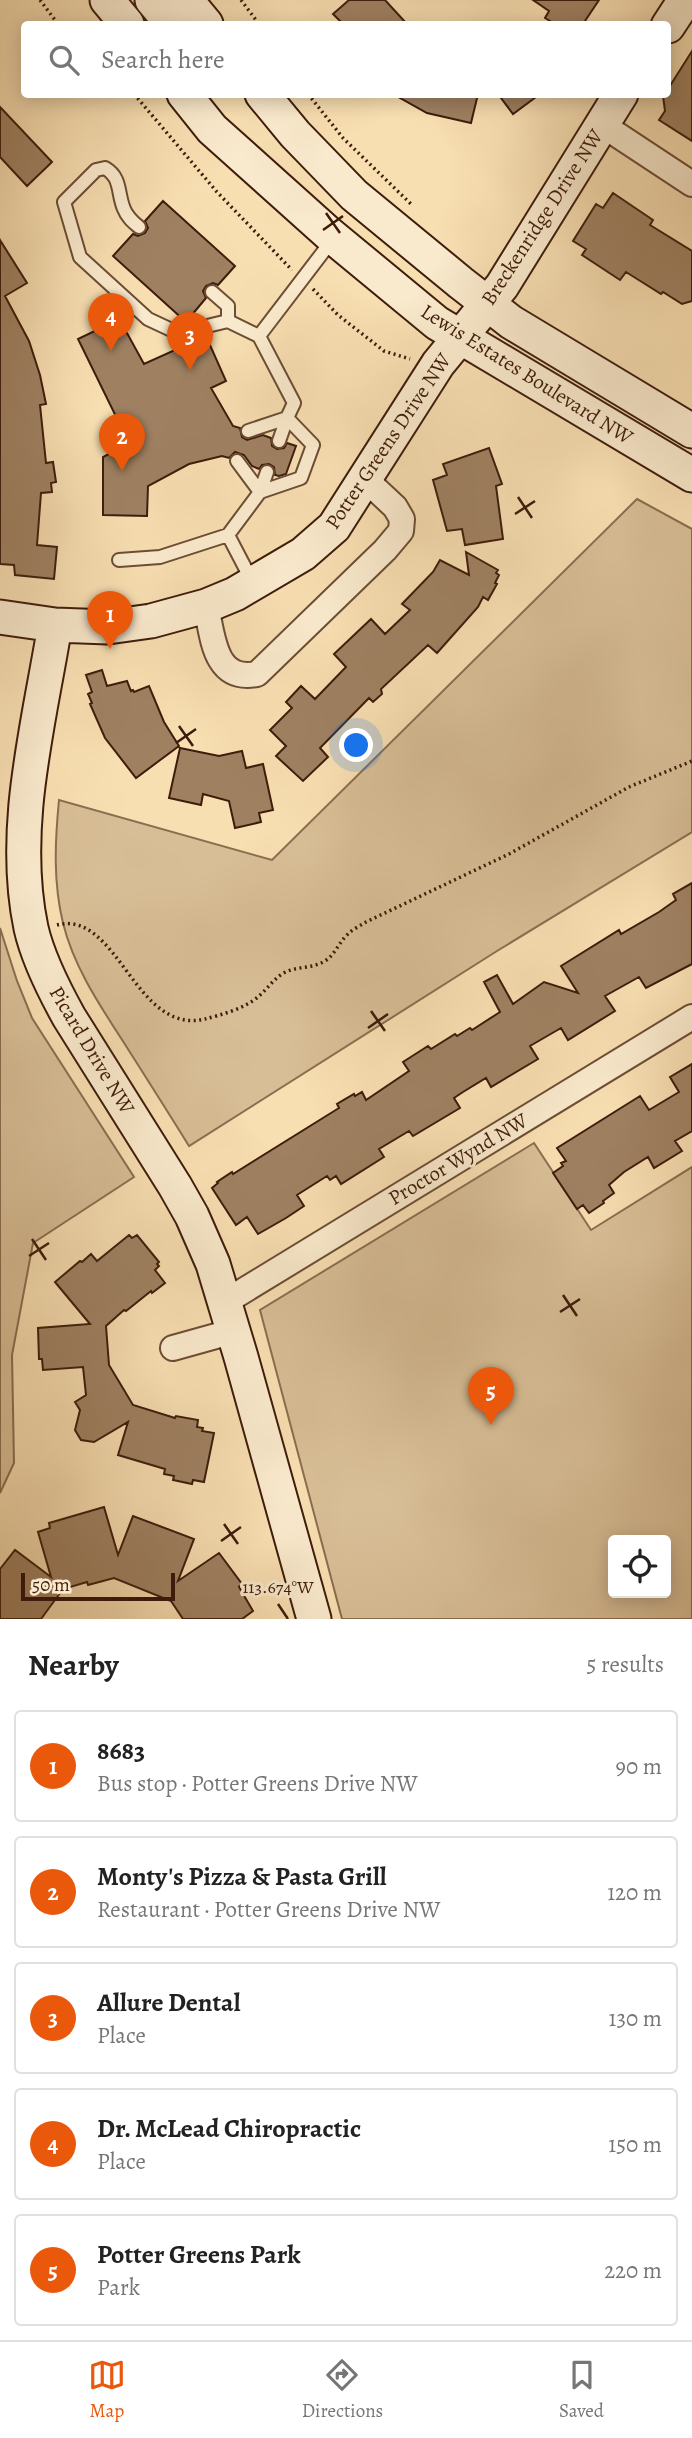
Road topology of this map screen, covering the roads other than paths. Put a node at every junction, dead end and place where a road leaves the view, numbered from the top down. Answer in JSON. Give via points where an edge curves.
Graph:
{"nodes":[{"id":1,"x":107,"y":0,"type":"edge"},
{"id":2,"x":152,"y":0,"type":"edge"},
{"id":3,"x":186,"y":0,"type":"edge"},
{"id":4,"x":685,"y":0,"type":"edge"},
{"id":5,"x":124,"y":21,"type":"edge"},
{"id":6,"x":170,"y":21,"type":"edge"},
{"id":7,"x":204,"y":21,"type":"edge"},
{"id":8,"x":670,"y":21,"type":"edge"},
{"id":9,"x":187,"y":98,"type":"edge"},
{"id":10,"x":618,"y":98,"type":"edge"},
{"id":11,"x":263,"y":100,"type":"edge"},
{"id":12,"x":601,"y":124,"type":"junction"},
{"id":13,"x":692,"y":184,"type":"edge"},
{"id":14,"x":139,"y":227,"type":"dead end"},
{"id":15,"x":334,"y":238,"type":"junction"},
{"id":16,"x":212,"y":292,"type":"dead end"},
{"id":17,"x":487,"y":304,"type":"junction"},
{"id":18,"x":228,"y":321,"type":"junction"},
{"id":19,"x":259,"y":336,"type":"junction"},
{"id":20,"x":460,"y":338,"type":"junction"},
{"id":21,"x":287,"y":418,"type":"junction"},
{"id":22,"x":248,"y":431,"type":"dead end"},
{"id":23,"x":692,"y":431,"type":"edge"},
{"id":24,"x":279,"y":441,"type":"dead end"},
{"id":25,"x":237,"y":461,"type":"dead end"},
{"id":26,"x":267,"y":472,"type":"dead end"},
{"id":27,"x":692,"y":475,"type":"edge"},
{"id":28,"x":365,"y":479,"type":"junction"},
{"id":29,"x":260,"y":492,"type":"junction"},
{"id":30,"x":228,"y":535,"type":"junction"},
{"id":31,"x":119,"y":561,"type":"dead end"},
{"id":32,"x":254,"y":585,"type":"junction"},
{"id":33,"x":206,"y":606,"type":"junction"},
{"id":34,"x":0,"y":617,"type":"edge"},
{"id":35,"x":55,"y":625,"type":"junction"},
{"id":36,"x":692,"y":1017,"type":"edge"},
{"id":37,"x":229,"y":1317,"type":"junction"},
{"id":38,"x":173,"y":1348,"type":"dead end"},
{"id":39,"x":314,"y":1619,"type":"edge"}],
"edges":[{"from":1,"to":5,"type":"street"},
{"from":2,"to":6,"type":"street"},
{"from":3,"to":7,"type":"street"},
{"from":4,"to":8,"type":"street"},
{"from":9,"to":15,"type":"street","name":"Lewis Estates Boulevard NW","via":[[212,129]]},
{"from":10,"to":12,"type":"street","name":"Breckenridge Drive NW"},
{"from":11,"to":17,"type":"street","name":"Lewis Estates Boulevard NW","via":[[354,195]]},
{"from":12,"to":13,"type":"street"},
{"from":12,"to":17,"type":"street","name":"Breckenridge Drive NW"},
{"from":14,"to":18,"type":"lane","via":[[125,211],[118,180],[105,168],[96,170],[64,202],[80,257],[148,319],[178,333]]},
{"from":15,"to":19,"type":"lane"},
{"from":15,"to":20,"type":"street","name":"Lewis Estates Boulevard NW"},
{"from":16,"to":18,"type":"lane","via":[[228,306]]},
{"from":17,"to":20,"type":"street","name":"Breckenridge Drive NW"},
{"from":17,"to":23,"type":"street","name":"Lewis Estates Boulevard NW"},
{"from":18,"to":19,"type":"lane"},
{"from":19,"to":21,"type":"lane","via":[[294,403]]},
{"from":20,"to":27,"type":"street","name":"Lewis Estates Boulevard NW"},
{"from":20,"to":28,"type":"street","name":"Potter Greens Drive NW","via":[[438,364]]},
{"from":21,"to":22,"type":"lane"},
{"from":21,"to":24,"type":"lane"},
{"from":21,"to":29,"type":"lane","via":[[313,445],[301,478]]},
{"from":25,"to":29,"type":"lane"},
{"from":26,"to":29,"type":"lane"},
{"from":28,"to":32,"type":"street","name":"Potter Greens Drive NW","via":[[334,527],[303,554]]},
{"from":28,"to":33,"type":"street","via":[[395,507],[402,519],[401,531],[257,674],[233,673],[223,665]]},
{"from":29,"to":30,"type":"lane"},
{"from":30,"to":31,"type":"lane","via":[[160,557]]},
{"from":30,"to":32,"type":"lane"},
{"from":32,"to":33,"type":"street","name":"Potter Greens Drive NW"},
{"from":33,"to":35,"type":"street","name":"Potter Greens Drive NW","via":[[108,627]]},
{"from":34,"to":35,"type":"street","name":"Potter Greens Drive NW"},
{"from":35,"to":37,"type":"street","name":"Picard Drive NW","via":[[24,819],[23,876],[32,931],[69,1017],[192,1216]]},
{"from":36,"to":37,"type":"street","name":"Proctor Wynd NW"},
{"from":37,"to":38,"type":"street"},
{"from":37,"to":39,"type":"street","name":"Picard Drive NW"}]}
